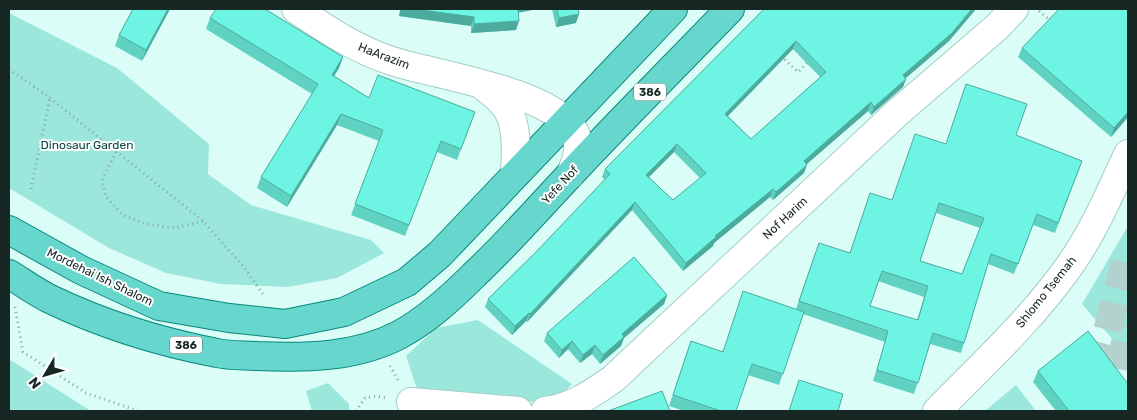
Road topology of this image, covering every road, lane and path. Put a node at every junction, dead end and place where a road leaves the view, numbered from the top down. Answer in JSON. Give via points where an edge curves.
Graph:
{"nodes":[{"id":1,"x":296,"y":9,"type":"edge"},
{"id":2,"x":673,"y":9,"type":"edge"},
{"id":3,"x":730,"y":9,"type":"edge"},
{"id":4,"x":1014,"y":9,"type":"edge"},
{"id":5,"x":1036,"y":9,"type":"edge"},
{"id":6,"x":1051,"y":21,"type":"edge"},
{"id":7,"x":778,"y":53,"type":"edge"},
{"id":8,"x":810,"y":61,"type":"edge"},
{"id":9,"x":9,"y":70,"type":"edge"},
{"id":10,"x":481,"y":84,"type":"junction"},
{"id":11,"x":50,"y":98,"type":"junction"},
{"id":12,"x":565,"y":121,"type":"junction"},
{"id":13,"x":116,"y":152,"type":"junction"},
{"id":14,"x":1128,"y":154,"type":"edge"},
{"id":15,"x":515,"y":174,"type":"junction"},
{"id":16,"x":570,"y":175,"type":"junction"},
{"id":17,"x":31,"y":190,"type":"dead end"},
{"id":18,"x":204,"y":222,"type":"junction"},
{"id":19,"x":9,"y":230,"type":"edge"},
{"id":20,"x":9,"y":274,"type":"edge"},
{"id":21,"x":14,"y":304,"type":"dead end"},
{"id":22,"x":285,"y":324,"type":"junction"},
{"id":23,"x":376,"y":344,"type":"junction"},
{"id":24,"x":411,"y":402,"type":"junction"},
{"id":25,"x":138,"y":411,"type":"edge"},
{"id":26,"x":356,"y":411,"type":"edge"},
{"id":27,"x":518,"y":411,"type":"edge"},
{"id":28,"x":546,"y":411,"type":"edge"},
{"id":29,"x":937,"y":411,"type":"edge"}],
"edges":[{"from":1,"to":10,"type":"street","name":"HaArazim","via":[[349,42],[392,61]]},
{"from":2,"to":12,"type":"main road"},
{"from":3,"to":16,"type":"main road","name":"Yefe Nof","number":"386"},
{"from":4,"to":28,"type":"street","name":"Nof Harim","via":[[612,379],[583,400],[559,410]]},
{"from":5,"to":6,"type":"path"},
{"from":7,"to":8,"type":"path","via":[[798,72]]},
{"from":9,"to":11,"type":"path"},
{"from":10,"to":12,"type":"street","name":"HaArazim","via":[[533,101]]},
{"from":10,"to":15,"type":"street","name":"HaArazim","via":[[502,102],[510,116],[516,151]]},
{"from":11,"to":13,"type":"path"},
{"from":11,"to":17,"type":"path"},
{"from":12,"to":15,"type":"main road"},
{"from":12,"to":16,"type":"street","name":"HaArazim","via":[[576,137],[578,149]]},
{"from":13,"to":18,"type":"path"},
{"from":13,"to":18,"type":"path","via":[[102,180],[106,197],[123,215],[146,224],[175,228]]},
{"from":14,"to":29,"type":"street","name":"Shlomo Tsemah","via":[[1071,264],[1035,309]]},
{"from":15,"to":22,"type":"main road","name":"Mordehai Ish Shalom","via":[[440,254],[407,282],[344,312]]},
{"from":16,"to":23,"type":"main road","name":"Yefe Nof","number":"386","via":[[450,299],[398,336]]},
{"from":18,"to":22,"type":"path","via":[[243,266]]},
{"from":19,"to":22,"type":"main road","name":"Mordehai Ish Shalom","via":[[80,270],[159,306]]},
{"from":20,"to":23,"type":"main road","number":"386","via":[[48,298],[106,322],[219,354],[323,356]]},
{"from":21,"to":25,"type":"path","via":[[23,352],[86,392]]},
{"from":23,"to":24,"type":"path"},
{"from":24,"to":26,"type":"path","via":[[376,396],[365,398]]},
{"from":24,"to":27,"type":"street"}]}
